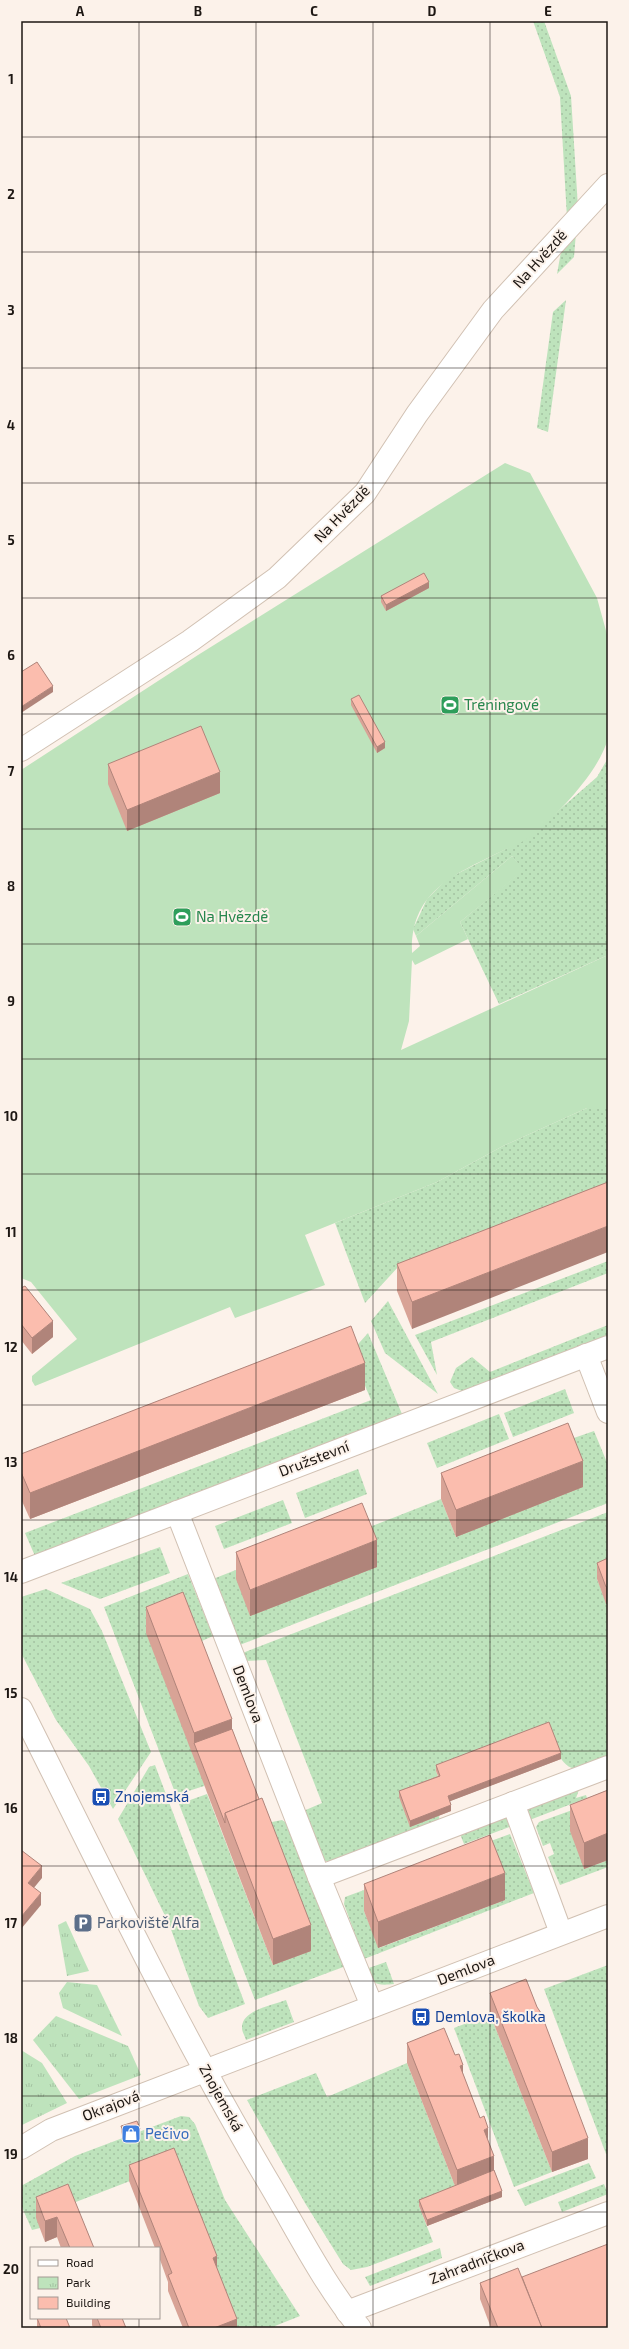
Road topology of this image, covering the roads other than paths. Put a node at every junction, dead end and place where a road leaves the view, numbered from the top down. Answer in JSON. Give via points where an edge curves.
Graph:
{"nodes":[{"id":1,"x":608,"y":185,"type":"edge"},
{"id":2,"x":21,"y":750,"type":"edge"},
{"id":3,"x":608,"y":1347,"type":"edge"},
{"id":4,"x":586,"y":1355,"type":"junction"},
{"id":5,"x":608,"y":1412,"type":"edge"},
{"id":6,"x":177,"y":1512,"type":"junction"},
{"id":7,"x":21,"y":1572,"type":"edge"},
{"id":8,"x":21,"y":1709,"type":"edge"},
{"id":9,"x":608,"y":1767,"type":"edge"},
{"id":10,"x":513,"y":1803,"type":"junction"},
{"id":11,"x":319,"y":1877,"type":"junction"},
{"id":12,"x":608,"y":1916,"type":"edge"},
{"id":13,"x":561,"y":1933,"type":"junction"},
{"id":14,"x":372,"y":2006,"type":"junction"},
{"id":15,"x":205,"y":2070,"type":"junction"},
{"id":16,"x":21,"y":2148,"type":"edge"},
{"id":17,"x":608,"y":2213,"type":"edge"},
{"id":18,"x":354,"y":2320,"type":"edge"}],
"edges":[{"from":1,"to":2,"type":"street","name":"Na Hvězdě","via":[[493,310],[360,498],[276,578],[190,641]]},
{"from":3,"to":4,"type":"street","name":"Družstevní"},
{"from":4,"to":5,"type":"street"},
{"from":4,"to":6,"type":"street","name":"Družstevní"},
{"from":6,"to":7,"type":"street","name":"Družstevní"},
{"from":6,"to":11,"type":"street","name":"Demlova"},
{"from":8,"to":15,"type":"street","name":"Znojemská"},
{"from":9,"to":10,"type":"street"},
{"from":10,"to":11,"type":"street"},
{"from":10,"to":13,"type":"street"},
{"from":11,"to":14,"type":"street","name":"Demlova"},
{"from":12,"to":13,"type":"street","name":"Demlova"},
{"from":13,"to":14,"type":"street","name":"Demlova"},
{"from":14,"to":15,"type":"street","name":"Demlova"},
{"from":15,"to":16,"type":"street","name":"Okrajová","via":[[50,2130]]},
{"from":15,"to":18,"type":"street","name":"Znojemská","via":[[242,2137]]},
{"from":17,"to":18,"type":"street","name":"Zahradníčkova"}]}
